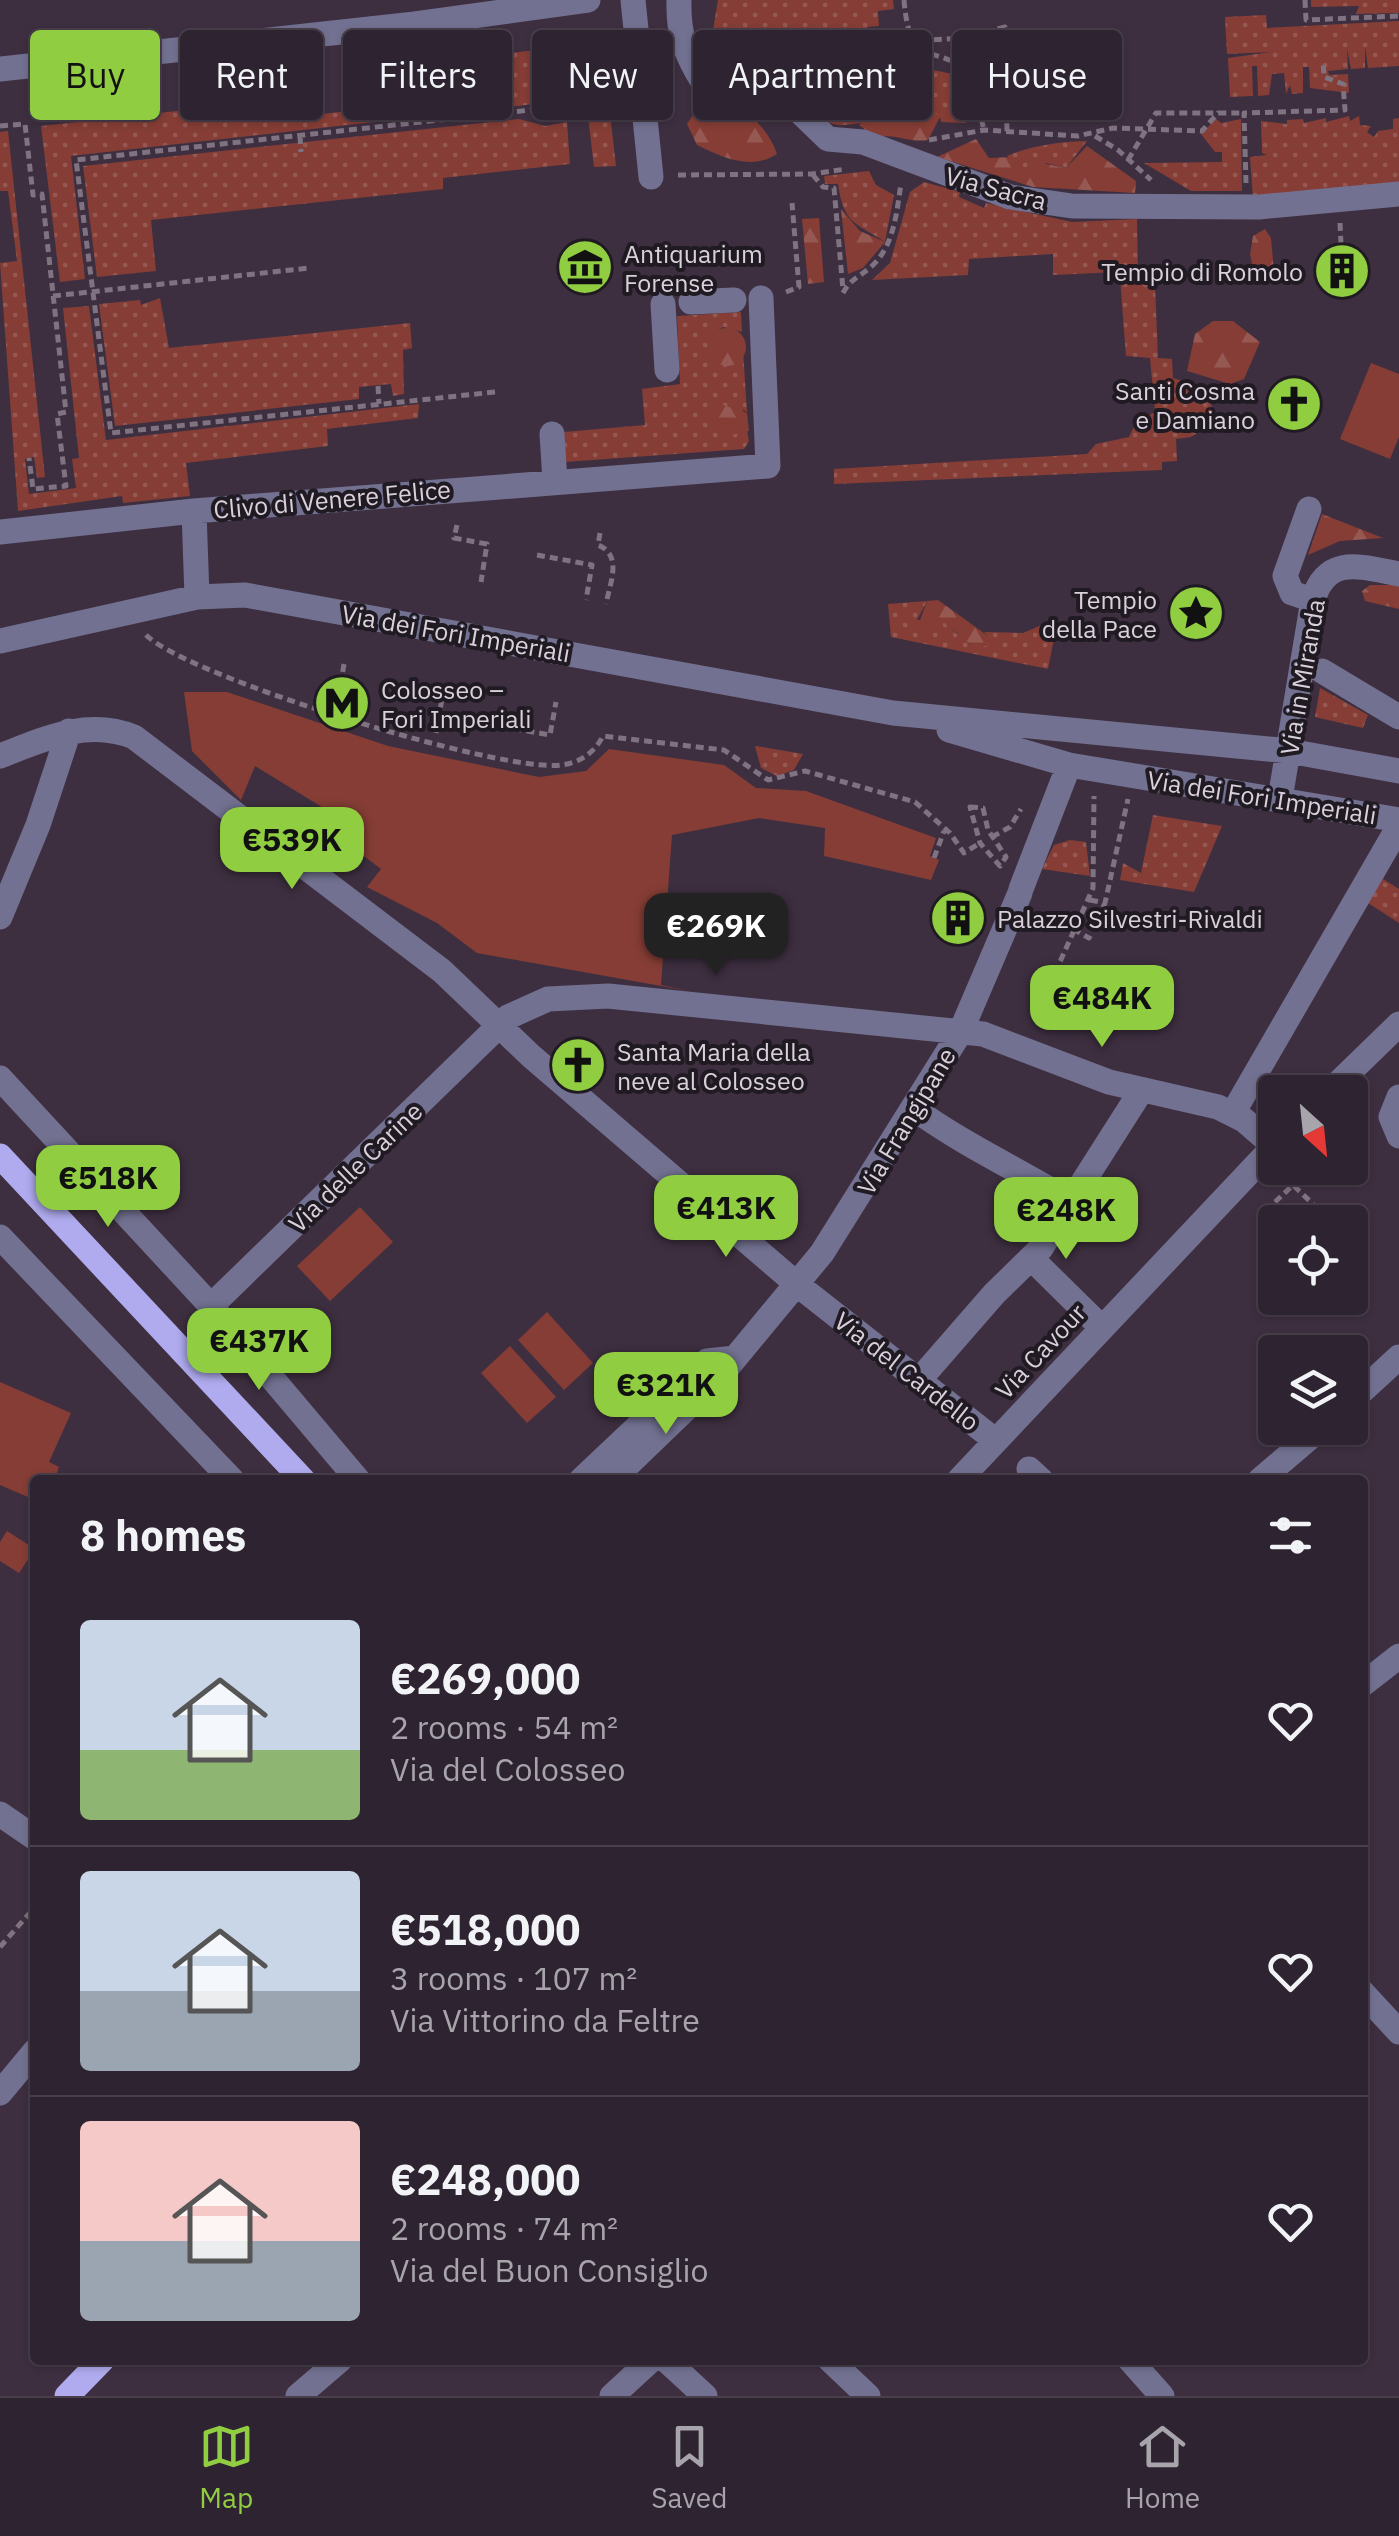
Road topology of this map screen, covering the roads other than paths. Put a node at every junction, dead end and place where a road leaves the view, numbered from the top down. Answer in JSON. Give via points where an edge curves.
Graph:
{"nodes":[{"id":1,"x":443,"y":0,"type":"edge"},
{"id":2,"x":588,"y":0,"type":"edge"},
{"id":3,"x":632,"y":0,"type":"edge"},
{"id":4,"x":679,"y":0,"type":"edge"},
{"id":5,"x":415,"y":24,"type":"junction"},
{"id":6,"x":635,"y":30,"type":"edge"},
{"id":7,"x":673,"y":51,"type":"edge"},
{"id":8,"x":0,"y":69,"type":"edge"},
{"id":9,"x":673,"y":86,"type":"edge"},
{"id":10,"x":660,"y":120,"type":"edge"},
{"id":11,"x":651,"y":176,"type":"dead end"},
{"id":12,"x":1399,"y":194,"type":"edge"},
{"id":13,"x":761,"y":298,"type":"dead end"},
{"id":14,"x":734,"y":300,"type":"dead end"},
{"id":15,"x":691,"y":302,"type":"dead end"},
{"id":16,"x":663,"y":304,"type":"dead end"},
{"id":17,"x":667,"y":370,"type":"dead end"},
{"id":18,"x":552,"y":434,"type":"dead end"},
{"id":19,"x":555,"y":480,"type":"junction"},
{"id":20,"x":1309,"y":509,"type":"dead end"},
{"id":21,"x":194,"y":510,"type":"junction"},
{"id":22,"x":1,"y":529,"type":"edge"},
{"id":23,"x":1399,"y":574,"type":"edge"},
{"id":24,"x":197,"y":597,"type":"junction"},
{"id":25,"x":1313,"y":600,"type":"junction"},
{"id":26,"x":10,"y":638,"type":"edge"},
{"id":27,"x":1322,"y":671,"type":"dead end"},
{"id":28,"x":893,"y":713,"type":"junction"},
{"id":29,"x":1399,"y":717,"type":"edge"},
{"id":30,"x":69,"y":731,"type":"junction"},
{"id":31,"x":1289,"y":751,"type":"junction"},
{"id":32,"x":0,"y":756,"type":"edge"},
{"id":33,"x":1069,"y":765,"type":"junction"},
{"id":34,"x":1399,"y":771,"type":"edge"},
{"id":35,"x":1280,"y":799,"type":"junction"},
{"id":36,"x":1399,"y":823,"type":"edge"},
{"id":37,"x":0,"y":917,"type":"edge"},
{"id":38,"x":499,"y":1026,"type":"junction"},
{"id":39,"x":1398,"y":1026,"type":"edge"},
{"id":40,"x":961,"y":1031,"type":"junction"},
{"id":41,"x":1346,"y":1075,"type":"edge"},
{"id":42,"x":0,"y":1078,"type":"edge"},
{"id":43,"x":1141,"y":1090,"type":"junction"},
{"id":44,"x":1399,"y":1097,"type":"edge"},
{"id":45,"x":913,"y":1108,"type":"junction"},
{"id":46,"x":1233,"y":1113,"type":"junction"},
{"id":47,"x":1258,"y":1133,"type":"edge"},
{"id":48,"x":1399,"y":1136,"type":"edge"},
{"id":49,"x":0,"y":1156,"type":"edge"},
{"id":50,"x":1258,"y":1162,"type":"edge"},
{"id":51,"x":1073,"y":1203,"type":"junction"},
{"id":52,"x":0,"y":1237,"type":"edge"},
{"id":53,"x":1032,"y":1259,"type":"junction"},
{"id":54,"x":799,"y":1286,"type":"junction"},
{"id":55,"x":211,"y":1306,"type":"junction"},
{"id":56,"x":1102,"y":1328,"type":"junction"},
{"id":57,"x":1399,"y":1357,"type":"edge"},
{"id":58,"x":735,"y":1358,"type":"junction"},
{"id":59,"x":920,"y":1379,"type":"junction"},
{"id":60,"x":1368,"y":1385,"type":"edge"},
{"id":61,"x":996,"y":1442,"type":"junction"},
{"id":62,"x":1301,"y":1445,"type":"edge"},
{"id":63,"x":227,"y":1475,"type":"edge"},
{"id":64,"x":298,"y":1475,"type":"edge"},
{"id":65,"x":354,"y":1475,"type":"edge"},
{"id":66,"x":586,"y":1475,"type":"edge"},
{"id":67,"x":617,"y":1475,"type":"edge"},
{"id":68,"x":965,"y":1475,"type":"edge"},
{"id":69,"x":1266,"y":1475,"type":"edge"},
{"id":70,"x":1399,"y":1656,"type":"edge"},
{"id":71,"x":1368,"y":1680,"type":"edge"},
{"id":72,"x":5,"y":1817,"type":"edge"},
{"id":73,"x":30,"y":1834,"type":"edge"},
{"id":74,"x":1368,"y":1998,"type":"edge"},
{"id":75,"x":1399,"y":2032,"type":"edge"},
{"id":76,"x":30,"y":2057,"type":"edge"},
{"id":77,"x":0,"y":2093,"type":"edge"},
{"id":78,"x":97,"y":2365,"type":"edge"},
{"id":79,"x":334,"y":2365,"type":"edge"},
{"id":80,"x":646,"y":2365,"type":"edge"},
{"id":81,"x":671,"y":2365,"type":"edge"},
{"id":82,"x":835,"y":2365,"type":"edge"},
{"id":83,"x":1134,"y":2365,"type":"edge"},
{"id":84,"x":67,"y":2396,"type":"edge"},
{"id":85,"x":298,"y":2396,"type":"edge"},
{"id":86,"x":612,"y":2396,"type":"edge"},
{"id":87,"x":705,"y":2396,"type":"edge"},
{"id":88,"x":868,"y":2396,"type":"edge"},
{"id":89,"x":1162,"y":2396,"type":"edge"}],
"edges":[{"from":1,"to":5,"type":"street"},
{"from":2,"to":5,"type":"street"},
{"from":3,"to":6,"type":"street"},
{"from":4,"to":7,"type":"street"},
{"from":5,"to":8,"type":"street"},
{"from":9,"to":12,"type":"street","name":"Via Sacra","via":[[780,100],[828,140],[863,142],[1010,198],[1187,207]]},
{"from":10,"to":11,"type":"street"},
{"from":13,"to":19,"type":"street","name":"Clivo di Venere Felice","via":[[768,466]]},
{"from":14,"to":15,"type":"street"},
{"from":16,"to":17,"type":"street"},
{"from":18,"to":19,"type":"street"},
{"from":19,"to":21,"type":"street","name":"Clivo di Venere Felice"},
{"from":20,"to":25,"type":"street","via":[[1285,576],[1292,593]]},
{"from":21,"to":22,"type":"street"},
{"from":21,"to":24,"type":"street","name":"Clivo di Venere Felice"},
{"from":23,"to":25,"type":"street","name":"Via in Miranda","via":[[1337,567]]},
{"from":24,"to":26,"type":"street","name":"Via dei Fori Imperiali"},
{"from":24,"to":28,"type":"street","name":"Via dei Fori Imperiali","via":[[246,595]]},
{"from":25,"to":31,"type":"street","name":"Via in Miranda"},
{"from":27,"to":29,"type":"street"},
{"from":28,"to":31,"type":"street","name":"Via dei Fori Imperiali"},
{"from":28,"to":33,"type":"street","name":"Via dei Fori Imperiali"},
{"from":30,"to":32,"type":"street"},
{"from":30,"to":37,"type":"street"},
{"from":30,"to":38,"type":"street","name":"Via del Cardello","via":[[102,728],[134,737],[442,971]]},
{"from":31,"to":34,"type":"street","name":"Via dei Fori Imperiali"},
{"from":31,"to":35,"type":"street","name":"Via in Miranda"},
{"from":33,"to":35,"type":"street","name":"Via dei Fori Imperiali"},
{"from":33,"to":40,"type":"street","name":"Via Frangipane"},
{"from":35,"to":36,"type":"street","name":"Via dei Fori Imperiali"},
{"from":36,"to":46,"type":"street"},
{"from":38,"to":40,"type":"street","name":"Via delle Carine","via":[[537,1002],[572,995]]},
{"from":38,"to":54,"type":"street","name":"Via del Cardello"},
{"from":38,"to":55,"type":"street","name":"Via delle Carine"},
{"from":39,"to":41,"type":"street"},
{"from":40,"to":43,"type":"street","name":"Via delle Carine","via":[[1008,1040]]},
{"from":40,"to":45,"type":"street","name":"Via Frangipane"},
{"from":42,"to":55,"type":"street"},
{"from":43,"to":46,"type":"street","name":"Via delle Carine"},
{"from":43,"to":51,"type":"street"},
{"from":44,"to":48,"type":"street","via":[[1391,1122]]},
{"from":45,"to":51,"type":"street","via":[[967,1147],[990,1152]]},
{"from":45,"to":54,"type":"street","name":"Via Frangipane"},
{"from":46,"to":47,"type":"street"},
{"from":49,"to":64,"type":"main road"},
{"from":50,"to":56,"type":"street","name":"Via Cavour"},
{"from":51,"to":53,"type":"street"},
{"from":52,"to":63,"type":"street"},
{"from":53,"to":56,"type":"street"},
{"from":53,"to":59,"type":"street"},
{"from":54,"to":58,"type":"street","name":"Via Frangipane"},
{"from":54,"to":59,"type":"street","name":"Via del Cardello"},
{"from":55,"to":65,"type":"street"},
{"from":56,"to":61,"type":"street","name":"Via Cavour"},
{"from":57,"to":60,"type":"street"},
{"from":58,"to":66,"type":"street","via":[[707,1361]]},
{"from":58,"to":67,"type":"street","name":"Via Frangipane"},
{"from":59,"to":61,"type":"street","name":"Via del Cardello"},
{"from":61,"to":68,"type":"street","name":"Via Cavour"},
{"from":62,"to":69,"type":"street"},
{"from":70,"to":71,"type":"street"},
{"from":72,"to":73,"type":"street"},
{"from":74,"to":75,"type":"street"},
{"from":76,"to":77,"type":"street"},
{"from":78,"to":84,"type":"main road"},
{"from":79,"to":85,"type":"street"},
{"from":80,"to":86,"type":"street"},
{"from":81,"to":87,"type":"street"},
{"from":82,"to":88,"type":"street"},
{"from":83,"to":89,"type":"street"}]}
